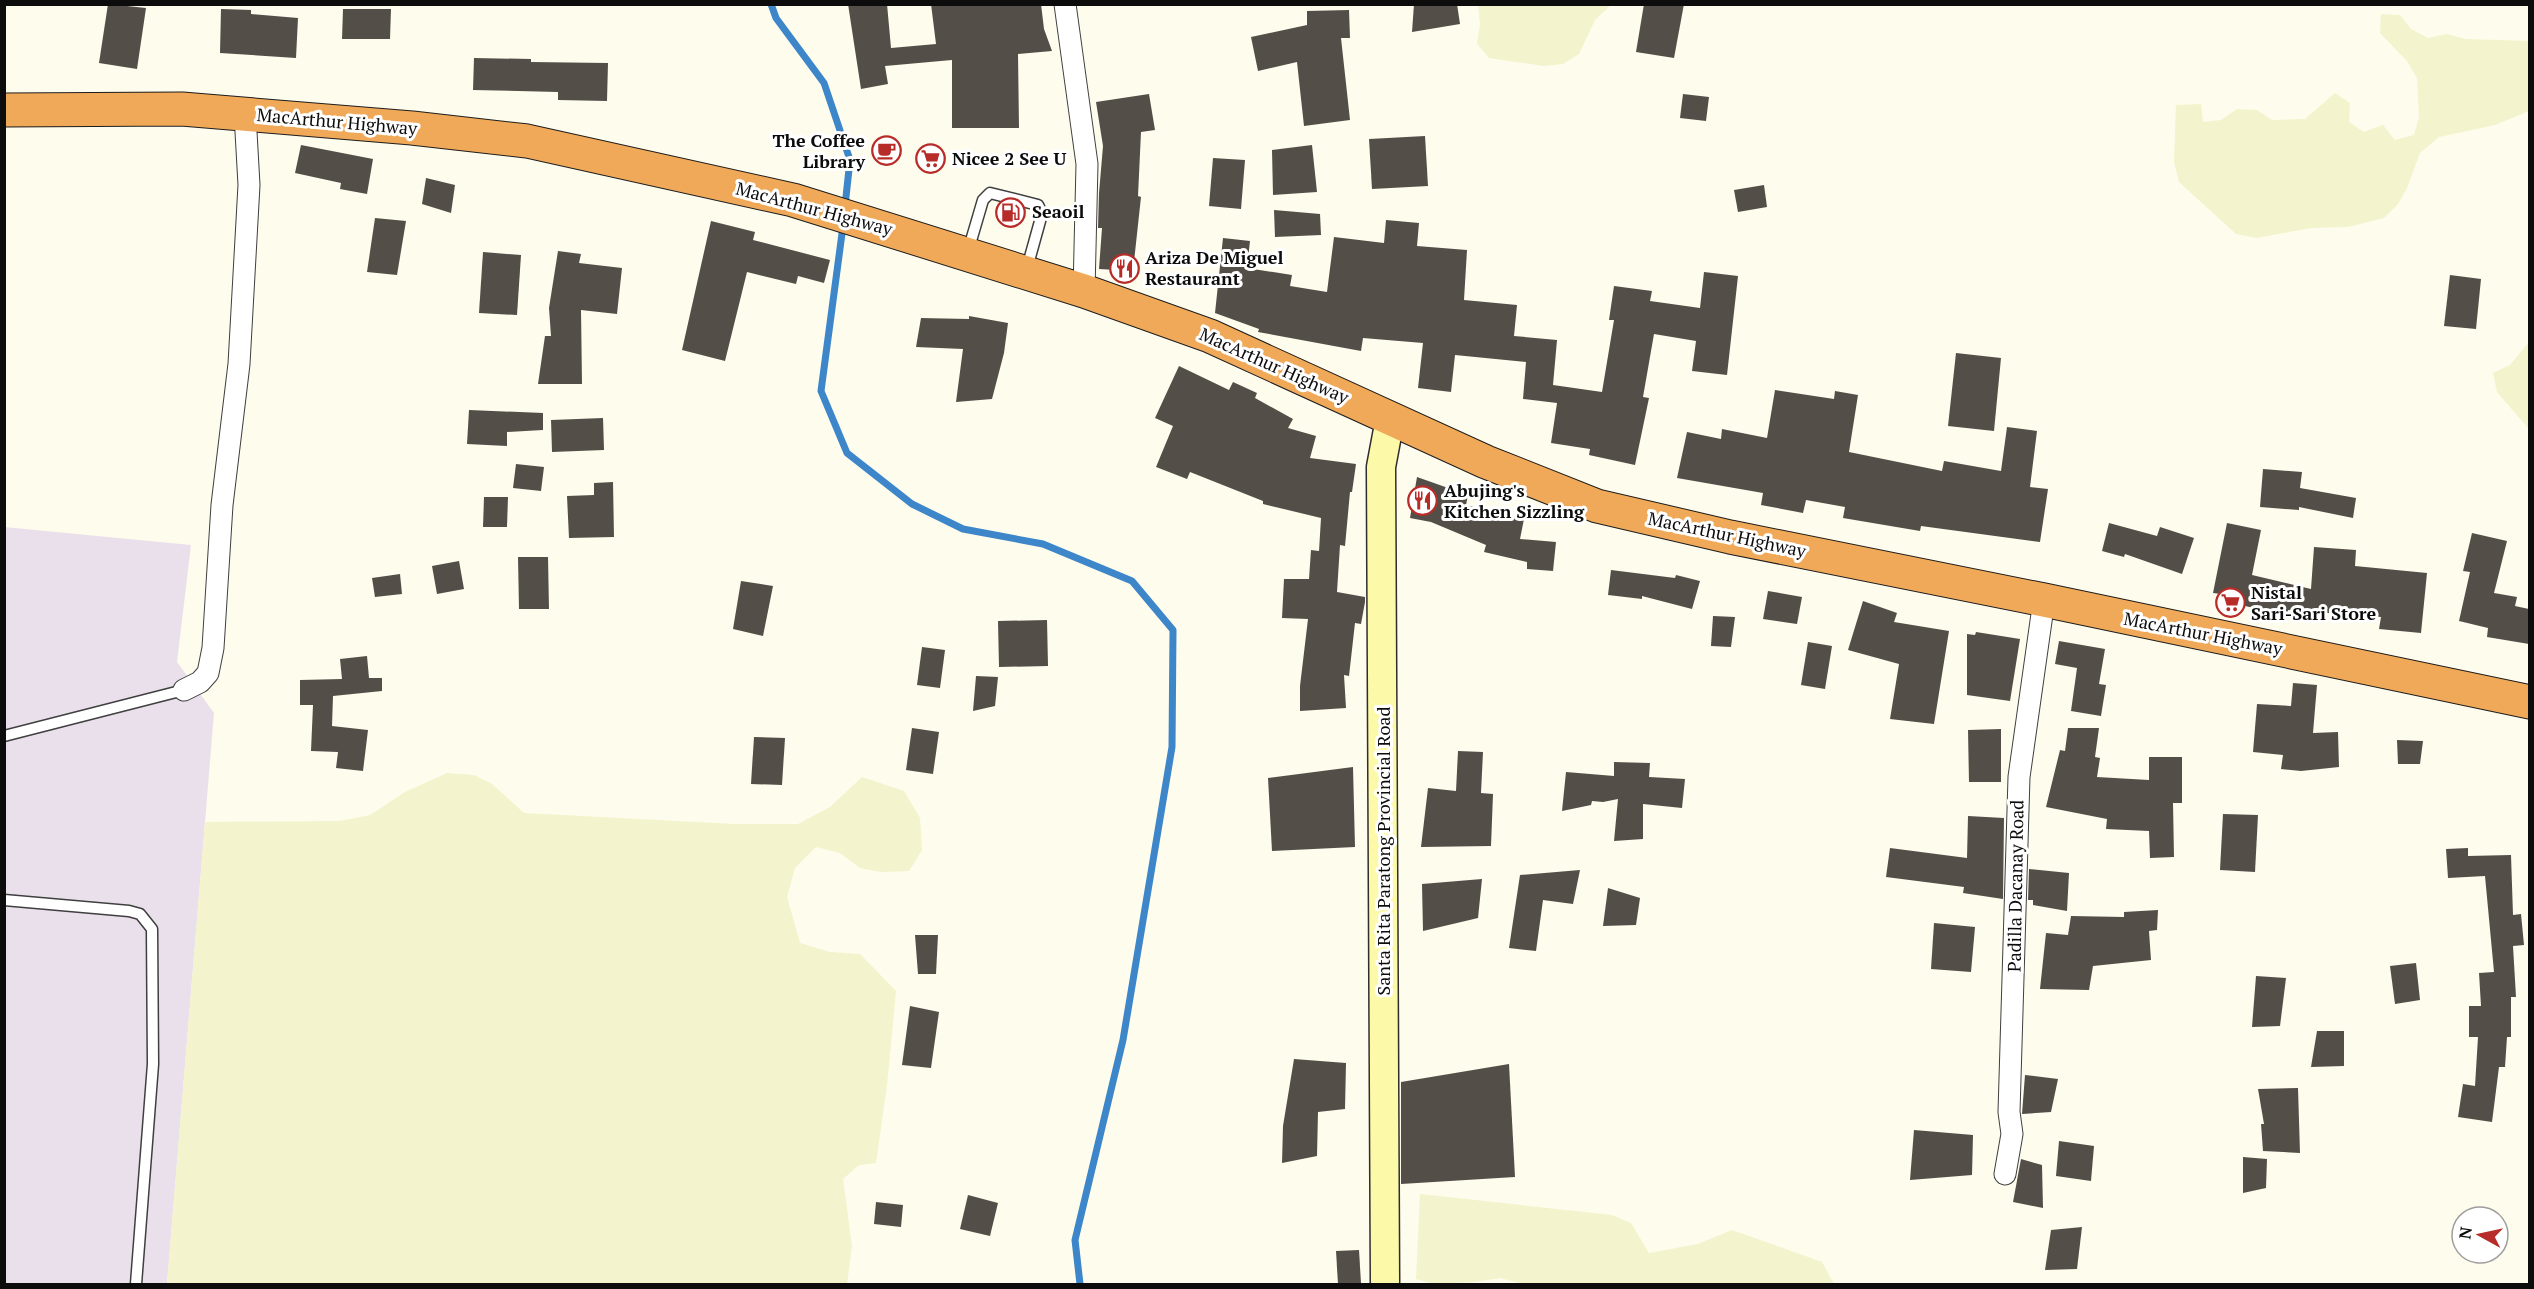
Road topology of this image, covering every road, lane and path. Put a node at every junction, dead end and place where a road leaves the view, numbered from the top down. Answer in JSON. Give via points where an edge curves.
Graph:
{"nodes":[{"id":1,"x":1065,"y":4,"type":"edge"},
{"id":2,"x":4,"y":110,"type":"edge"},
{"id":3,"x":245,"y":114,"type":"junction"},
{"id":4,"x":968,"y":254,"type":"junction"},
{"id":5,"x":1026,"y":273,"type":"junction"},
{"id":6,"x":1084,"y":291,"type":"junction"},
{"id":7,"x":1390,"y":419,"type":"junction"},
{"id":8,"x":2044,"y":600,"type":"junction"},
{"id":9,"x":184,"y":690,"type":"joint"},
{"id":10,"x":2529,"y":702,"type":"edge"},
{"id":11,"x":4,"y":736,"type":"edge"},
{"id":12,"x":4,"y":900,"type":"edge"},
{"id":13,"x":2004,"y":1174,"type":"dead end"},
{"id":14,"x":136,"y":1284,"type":"edge"},
{"id":15,"x":1385,"y":1284,"type":"edge"}],
"edges":[{"from":1,"to":6,"type":"street","via":[[1087,164]]},
{"from":2,"to":3,"type":"highway","name":"MacArthur Highway","via":[[182,109]]},
{"from":3,"to":4,"type":"highway","name":"MacArthur Highway","via":[[527,141],[794,200]]},
{"from":3,"to":9,"type":"street","via":[[249,185],[239,364],[222,505],[213,648],[208,673]]},
{"from":4,"to":5,"type":"highway","name":"MacArthur Highway"},
{"from":4,"to":5,"type":"lane","via":[[983,200],[990,193],[1038,205],[1042,214]]},
{"from":5,"to":6,"type":"highway","name":"MacArthur Highway"},
{"from":6,"to":7,"type":"highway","name":"MacArthur Highway","via":[[1210,336]]},
{"from":7,"to":8,"type":"highway","name":"MacArthur Highway","via":[[1597,506]]},
{"from":7,"to":15,"type":"street","name":"Santa Rita Paratong Provincial Road","via":[[1381,467]]},
{"from":8,"to":10,"type":"highway","name":"MacArthur Highway"},
{"from":8,"to":13,"type":"street","name":"Padilla Dacanay Road","via":[[2019,777],[2009,1112],[2012,1134]]},
{"from":9,"to":11,"type":"lane"},
{"from":12,"to":14,"type":"lane","via":[[129,910],[140,914],[152,929],[153,1064]]}]}
